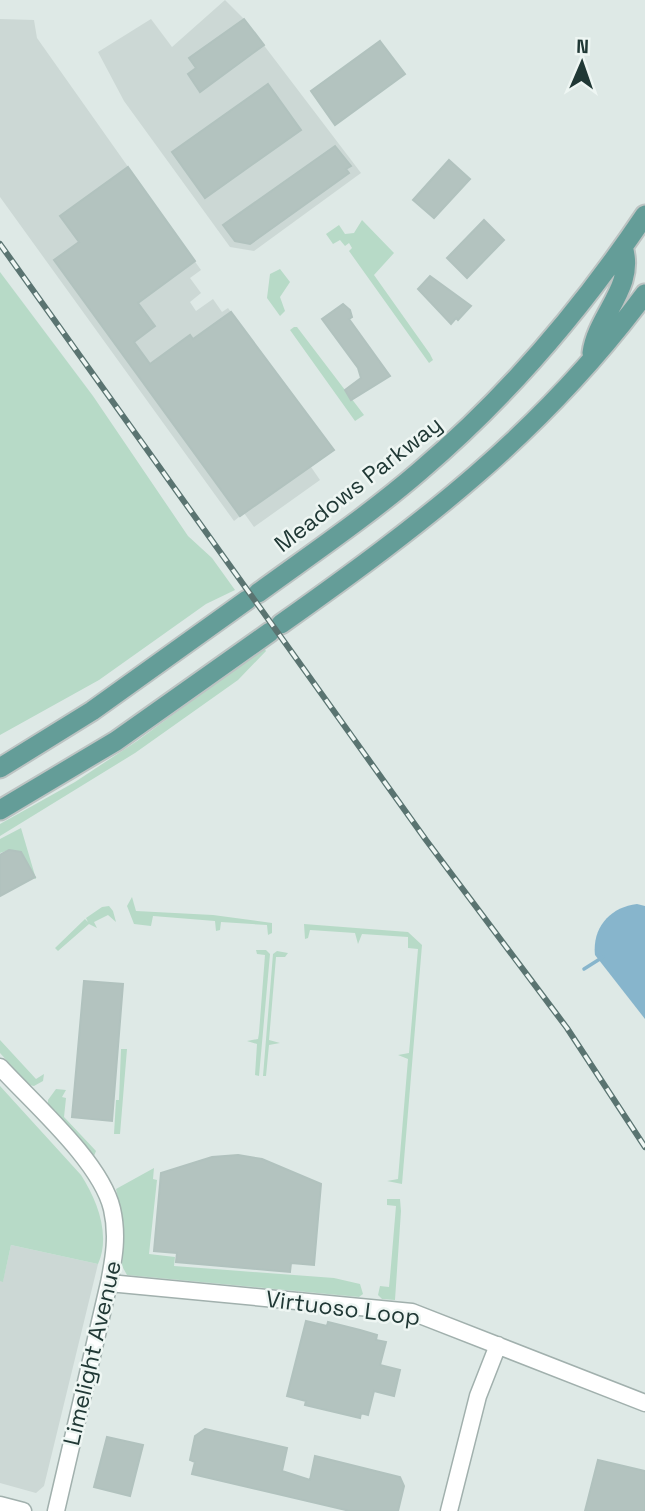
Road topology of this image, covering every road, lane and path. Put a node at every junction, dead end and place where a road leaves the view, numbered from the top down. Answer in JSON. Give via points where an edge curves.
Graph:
{"nodes":[{"id":1,"x":645,"y":215,"type":"edge"},
{"id":2,"x":623,"y":247,"type":"junction"},
{"id":3,"x":645,"y":294,"type":"edge"},
{"id":4,"x":590,"y":362,"type":"junction"},
{"id":5,"x":0,"y":768,"type":"edge"},
{"id":6,"x":0,"y":810,"type":"edge"},
{"id":7,"x":0,"y":1067,"type":"edge"},
{"id":8,"x":109,"y":1283,"type":"junction"},
{"id":9,"x":498,"y":1345,"type":"junction"},
{"id":10,"x":645,"y":1403,"type":"edge"},
{"id":11,"x":0,"y":1506,"type":"edge"},
{"id":12,"x":23,"y":1511,"type":"edge"},
{"id":13,"x":56,"y":1511,"type":"edge"},
{"id":14,"x":449,"y":1511,"type":"edge"}],
"edges":[{"from":1,"to":2,"type":"main road","name":"Meadows Parkway"},
{"from":2,"to":4,"type":"main road","via":[[628,261],[620,291],[593,345]]},
{"from":2,"to":5,"type":"main road","name":"Meadows Parkway","via":[[554,337],[468,428],[392,494],[92,710]]},
{"from":3,"to":4,"type":"main road"},
{"from":4,"to":6,"type":"main road","via":[[538,420],[451,499],[105,749]]},
{"from":7,"to":8,"type":"street","name":"Limelight Avenue","via":[[89,1164],[102,1185],[116,1233]]},
{"from":8,"to":9,"type":"street","name":"Virtuoso Loop","via":[[401,1310]]},
{"from":8,"to":13,"type":"street","name":"Limelight Avenue"},
{"from":9,"to":10,"type":"street","name":"Virtuoso Loop"},
{"from":9,"to":14,"type":"street","via":[[478,1396]]},
{"from":11,"to":12,"type":"street"}]}
